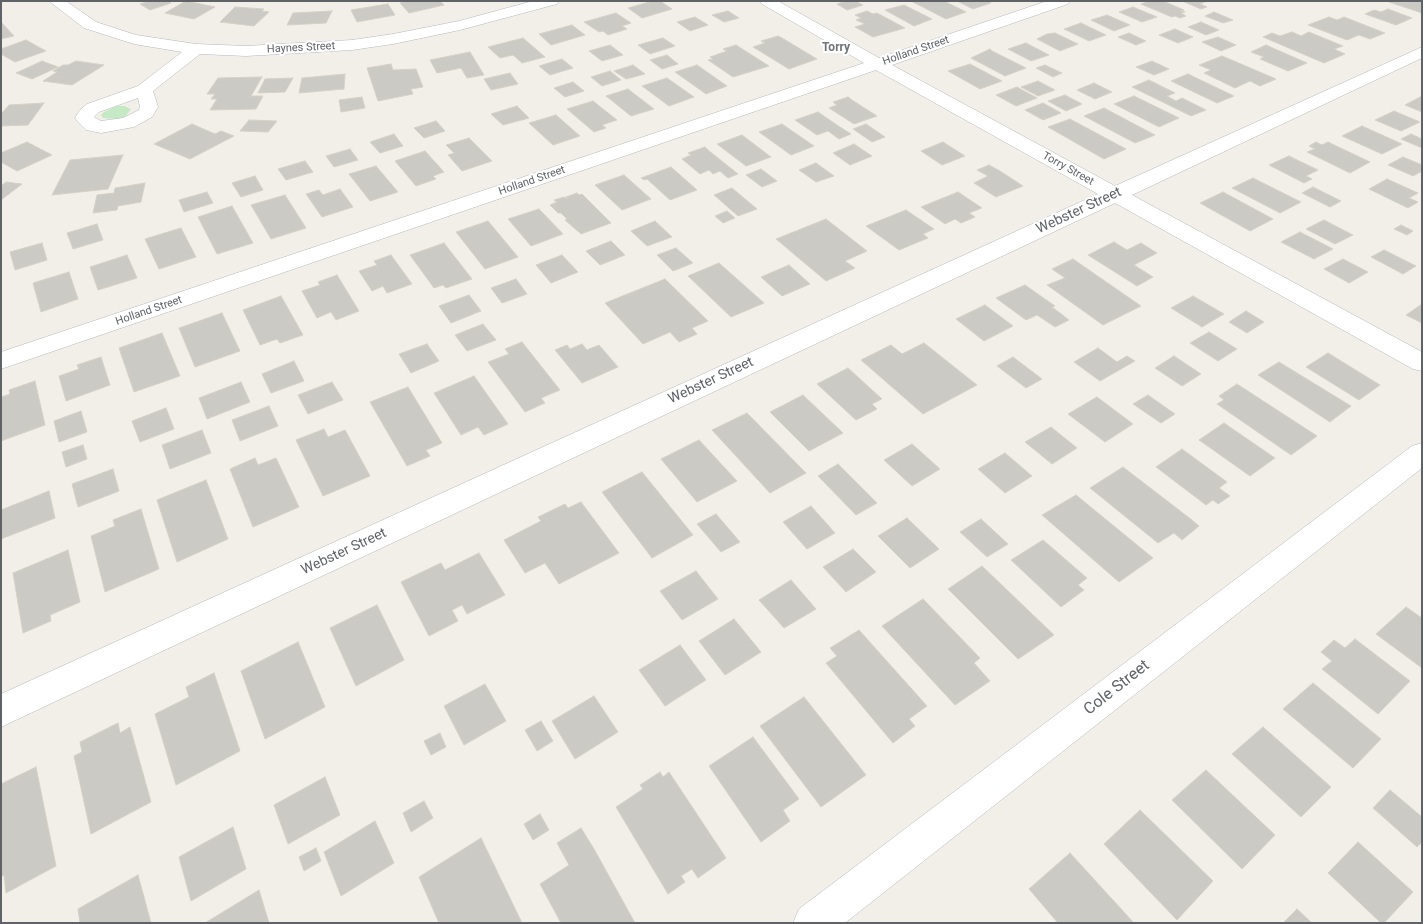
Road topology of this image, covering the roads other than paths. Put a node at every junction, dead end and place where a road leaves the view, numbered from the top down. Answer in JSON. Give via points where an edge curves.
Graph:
{"nodes":[{"id":1,"x":56,"y":1,"type":"edge"},
{"id":2,"x":552,"y":1,"type":"edge"},
{"id":3,"x":768,"y":1,"type":"edge"},
{"id":4,"x":1064,"y":1,"type":"edge"},
{"id":5,"x":196,"y":49,"type":"junction"},
{"id":6,"x":1422,"y":52,"type":"edge"},
{"id":7,"x":878,"y":64,"type":"junction"},
{"id":8,"x":144,"y":90,"type":"dead end"},
{"id":9,"x":1114,"y":194,"type":"junction"},
{"id":10,"x":1,"y":361,"type":"edge"},
{"id":11,"x":1422,"y":363,"type":"edge"},
{"id":12,"x":1422,"y":453,"type":"edge"},
{"id":13,"x":1,"y":711,"type":"edge"},
{"id":14,"x":813,"y":923,"type":"edge"}],
"edges":[{"from":1,"to":5,"type":"street","name":"Haynes Street","via":[[79,19],[104,30],[153,43]]},
{"from":2,"to":5,"type":"street","name":"Haynes Street","via":[[433,31],[352,45],[246,51]]},
{"from":3,"to":7,"type":"street","name":"Torry Street"},
{"from":4,"to":7,"type":"street","name":"Holland Street"},
{"from":5,"to":8,"type":"street"},
{"from":6,"to":9,"type":"street","name":"Webster Street"},
{"from":7,"to":9,"type":"street","name":"Torry Street"},
{"from":7,"to":10,"type":"street","name":"Holland Street"},
{"from":9,"to":11,"type":"street","name":"Torry Street"},
{"from":9,"to":13,"type":"street","name":"Webster Street"},
{"from":12,"to":14,"type":"street","name":"Cole Street"}]}
